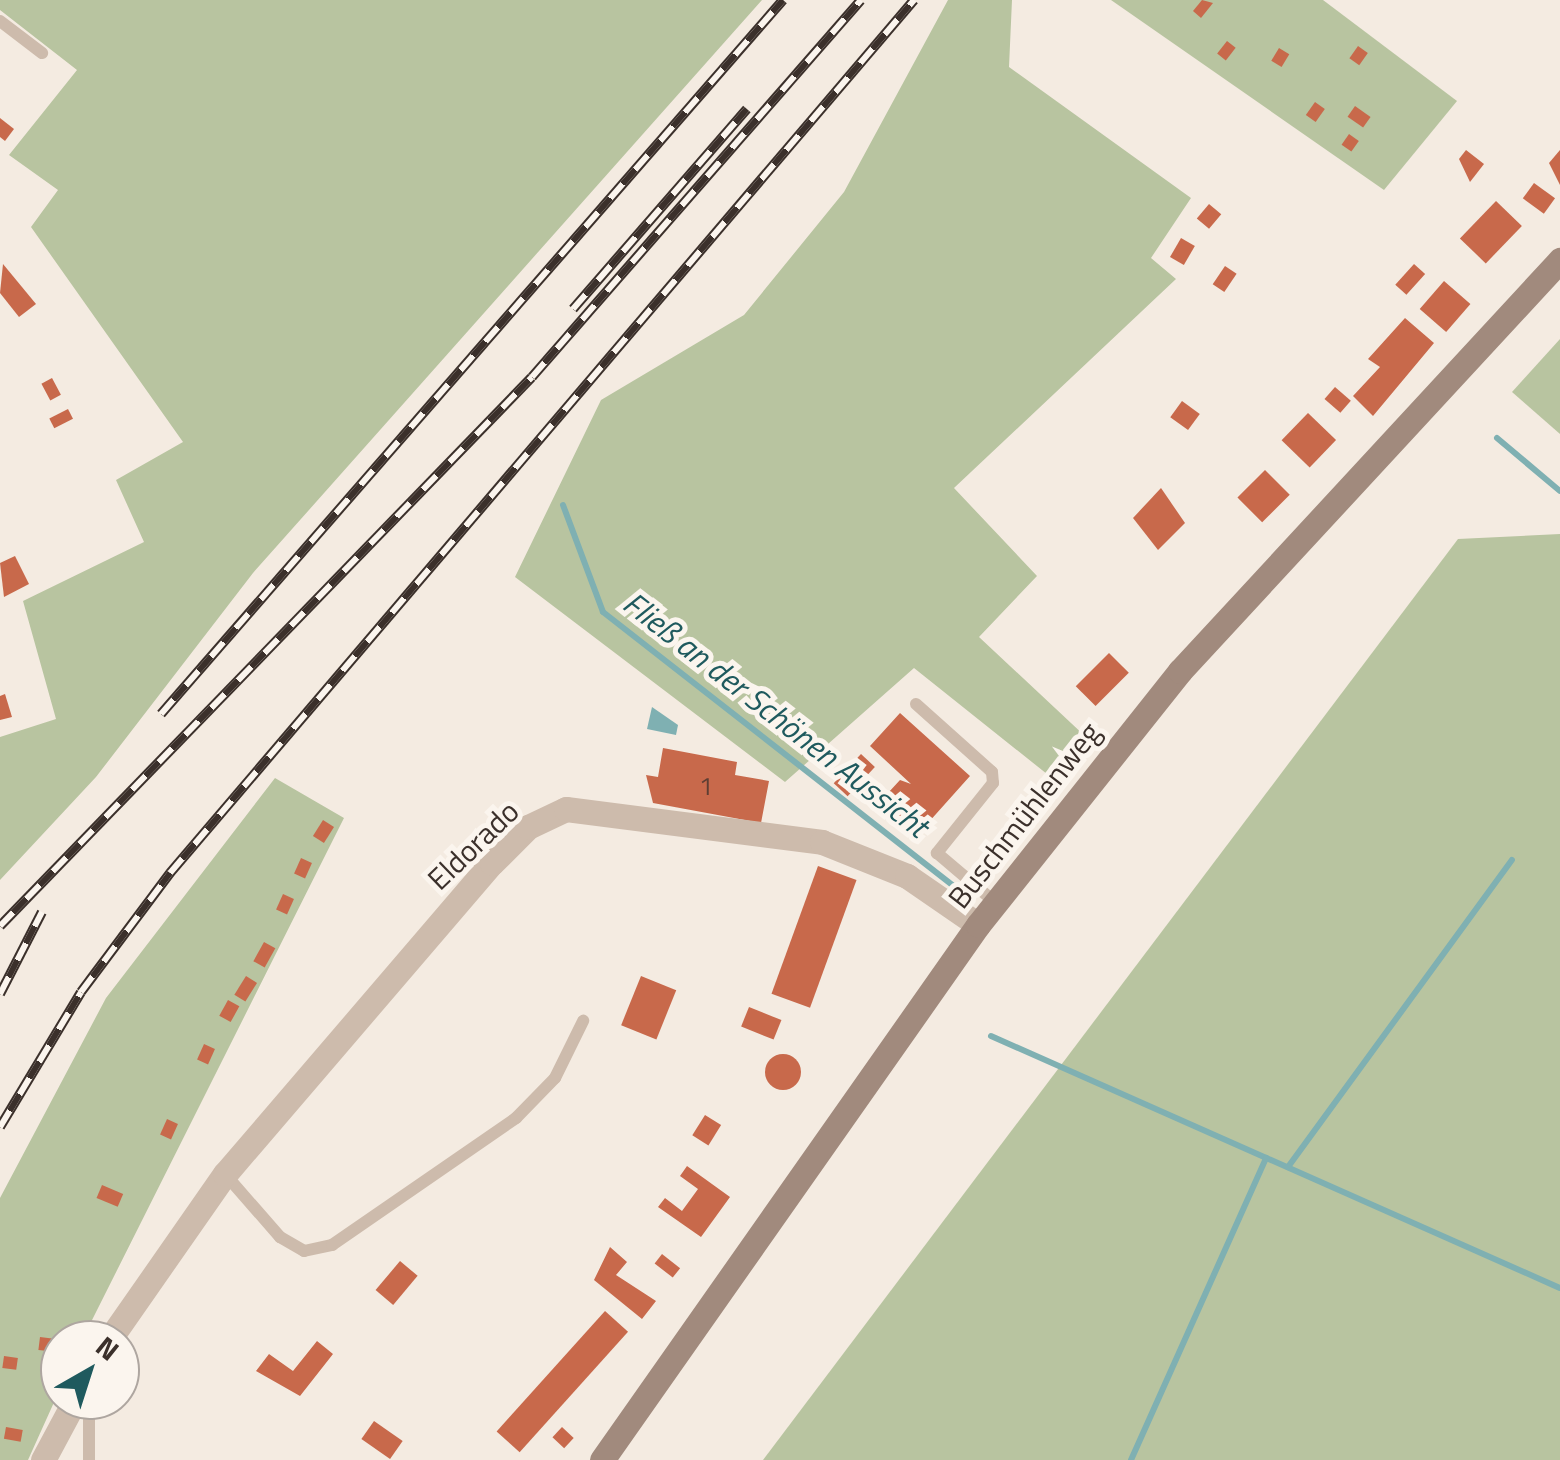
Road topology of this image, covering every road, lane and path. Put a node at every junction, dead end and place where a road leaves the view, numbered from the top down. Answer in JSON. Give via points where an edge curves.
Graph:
{"nodes":[{"id":1,"x":0,"y":21,"type":"edge"},
{"id":2,"x":42,"y":53,"type":"dead end"},
{"id":3,"x":1560,"y":260,"type":"edge"},
{"id":4,"x":916,"y":704,"type":"dead end"},
{"id":5,"x":996,"y":902,"type":"junction"},
{"id":6,"x":978,"y":925,"type":"junction"},
{"id":7,"x":584,"y":1020,"type":"dead end"},
{"id":8,"x":225,"y":1174,"type":"junction"},
{"id":9,"x":123,"y":1320,"type":"edge"},
{"id":10,"x":65,"y":1420,"type":"edge"},
{"id":11,"x":89,"y":1420,"type":"edge"},
{"id":12,"x":44,"y":1460,"type":"edge"},
{"id":13,"x":89,"y":1460,"type":"edge"},
{"id":14,"x":602,"y":1460,"type":"edge"}],
"edges":[{"from":1,"to":2,"type":"lane"},
{"from":3,"to":5,"type":"street","name":"Buschmühlenweg","via":[[1180,671]]},
{"from":4,"to":5,"type":"lane","via":[[992,772],[994,783],[936,853]]},
{"from":5,"to":6,"type":"street","name":"Buschmühlenweg"},
{"from":6,"to":8,"type":"street","name":"Eldorado","via":[[906,876],[822,842],[566,809],[528,828],[492,863]]},
{"from":6,"to":14,"type":"street","name":"Buschmühlenweg"},
{"from":7,"to":8,"type":"lane","via":[[555,1078],[516,1118],[332,1245],[304,1251],[280,1237]]},
{"from":8,"to":9,"type":"street","name":"Eldorado"},
{"from":10,"to":12,"type":"street"},
{"from":11,"to":13,"type":"lane"}]}
